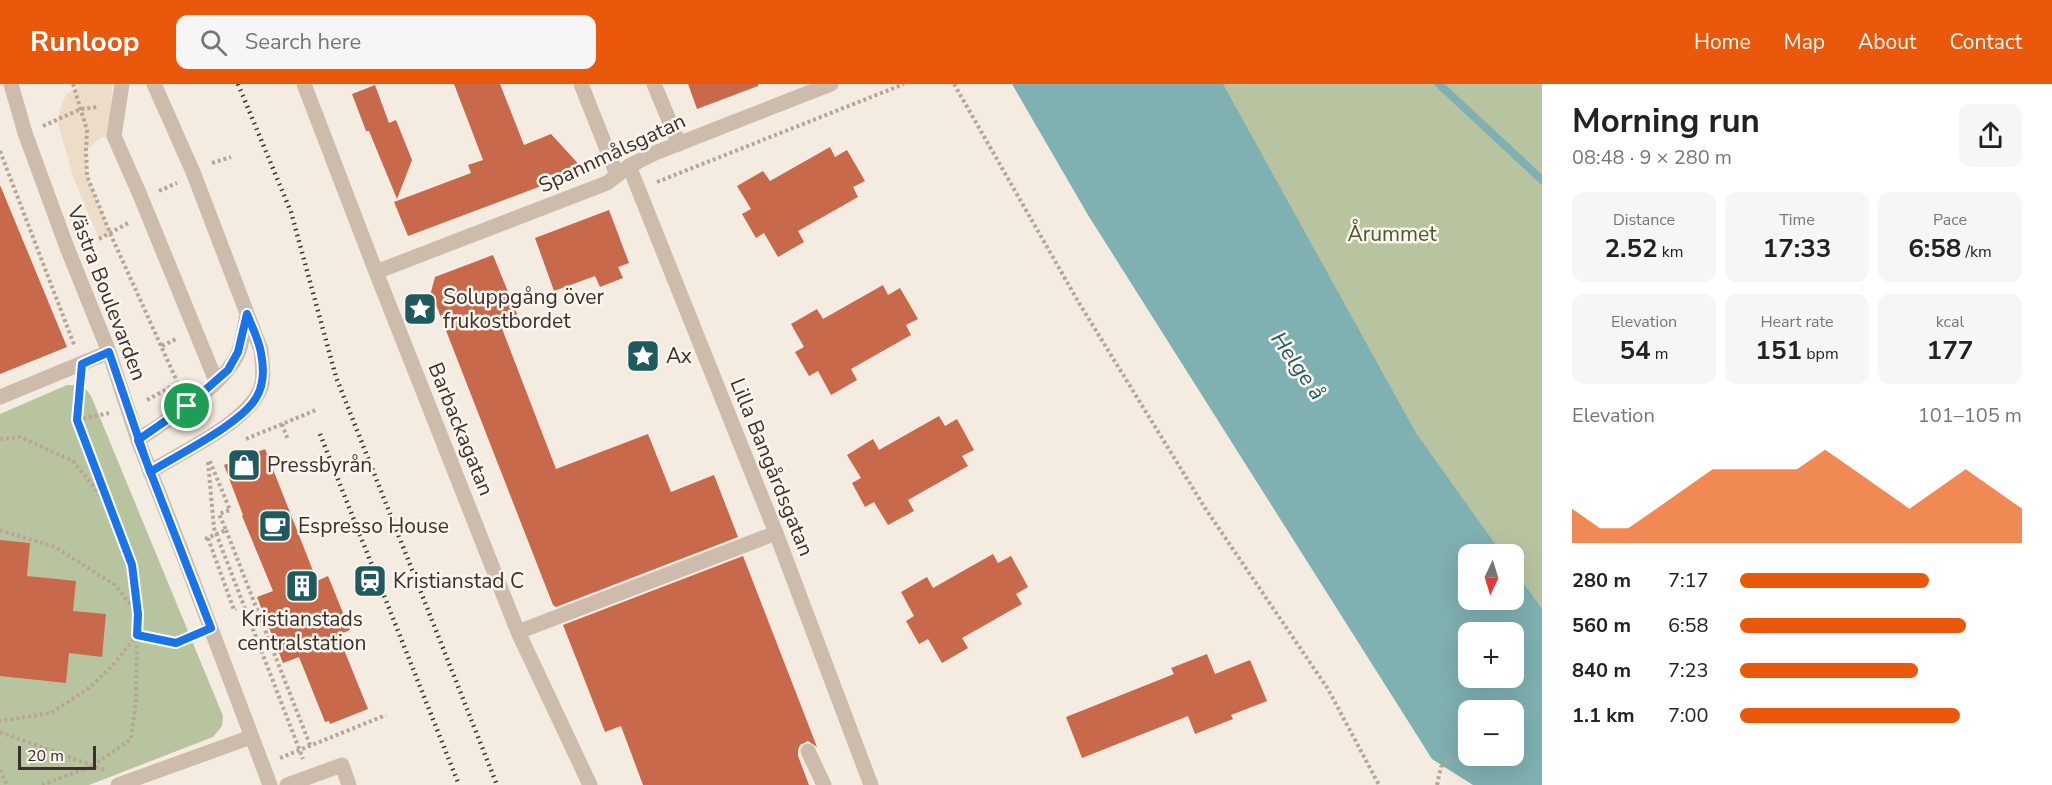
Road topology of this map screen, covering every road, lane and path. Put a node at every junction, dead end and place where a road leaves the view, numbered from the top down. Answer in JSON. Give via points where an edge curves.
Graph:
{"nodes":[{"id":1,"x":11,"y":84,"type":"edge"},
{"id":2,"x":73,"y":84,"type":"edge"},
{"id":3,"x":122,"y":84,"type":"edge"},
{"id":4,"x":154,"y":84,"type":"edge"},
{"id":5,"x":304,"y":84,"type":"edge"},
{"id":6,"x":581,"y":84,"type":"edge"},
{"id":7,"x":654,"y":84,"type":"edge"},
{"id":8,"x":831,"y":84,"type":"edge"},
{"id":9,"x":904,"y":84,"type":"edge"},
{"id":10,"x":954,"y":84,"type":"edge"},
{"id":11,"x":0,"y":89,"type":"edge"},
{"id":12,"x":679,"y":144,"type":"junction"},
{"id":13,"x":0,"y":151,"type":"edge"},
{"id":14,"x":623,"y":171,"type":"junction"},
{"id":15,"x":638,"y":190,"type":"junction"},
{"id":16,"x":131,"y":221,"type":"dead end"},
{"id":17,"x":110,"y":233,"type":"junction"},
{"id":18,"x":99,"y":239,"type":"dead end"},
{"id":19,"x":376,"y":272,"type":"junction"},
{"id":20,"x":247,"y":314,"type":"junction"},
{"id":21,"x":179,"y":338,"type":"dead end"},
{"id":22,"x":162,"y":346,"type":"junction"},
{"id":23,"x":109,"y":352,"type":"junction"},
{"id":24,"x":82,"y":364,"type":"junction"},
{"id":25,"x":216,"y":381,"type":"junction"},
{"id":26,"x":0,"y":397,"type":"edge"},
{"id":27,"x":187,"y":406,"type":"junction"},
{"id":28,"x":316,"y":410,"type":"dead end"},
{"id":29,"x":282,"y":424,"type":"junction"},
{"id":30,"x":0,"y":440,"type":"edge"},
{"id":31,"x":138,"y":440,"type":"junction"},
{"id":32,"x":288,"y":440,"type":"dead end"},
{"id":33,"x":239,"y":441,"type":"dead end"},
{"id":34,"x":150,"y":472,"type":"junction"},
{"id":35,"x":109,"y":506,"type":"junction"},
{"id":36,"x":0,"y":530,"type":"edge"},
{"id":37,"x":226,"y":530,"type":"junction"},
{"id":38,"x":776,"y":533,"type":"junction"},
{"id":39,"x":217,"y":534,"type":"junction"},
{"id":40,"x":236,"y":609,"type":"dead end"},
{"id":41,"x":138,"y":614,"type":"junction"},
{"id":42,"x":211,"y":628,"type":"junction"},
{"id":43,"x":518,"y":632,"type":"junction"},
{"id":44,"x":137,"y":635,"type":"junction"},
{"id":45,"x":386,"y":715,"type":"dead end"},
{"id":46,"x":0,"y":721,"type":"edge"},
{"id":47,"x":0,"y":732,"type":"edge"},
{"id":48,"x":251,"y":737,"type":"junction"},
{"id":49,"x":310,"y":745,"type":"junction"},
{"id":50,"x":300,"y":750,"type":"junction"},
{"id":51,"x":808,"y":751,"type":"dead end"},
{"id":52,"x":1453,"y":754,"type":"dead end"},
{"id":53,"x":262,"y":765,"type":"junction"},
{"id":54,"x":92,"y":766,"type":"junction"},
{"id":55,"x":0,"y":770,"type":"edge"},
{"id":56,"x":124,"y":783,"type":"edge"},
{"id":57,"x":7,"y":785,"type":"edge"},
{"id":58,"x":42,"y":785,"type":"edge"},
{"id":59,"x":270,"y":785,"type":"edge"},
{"id":60,"x":287,"y":785,"type":"edge"},
{"id":61,"x":349,"y":785,"type":"edge"},
{"id":62,"x":590,"y":785,"type":"edge"},
{"id":63,"x":824,"y":785,"type":"edge"},
{"id":64,"x":871,"y":785,"type":"edge"},
{"id":65,"x":1379,"y":785,"type":"edge"},
{"id":66,"x":1437,"y":785,"type":"edge"}],
"edges":[{"from":1,"to":11,"type":"street"},
{"from":1,"to":23,"type":"street","name":"Västra Boulevarden","via":[[25,133]]},
{"from":2,"to":17,"type":"path","via":[[87,130],[87,176]]},
{"from":3,"to":25,"type":"street","via":[[114,136]]},
{"from":4,"to":20,"type":"street","via":[[193,172]]},
{"from":5,"to":19,"type":"street","name":"Barbackagatan"},
{"from":6,"to":14,"type":"street","name":"Lilla Bangårdsgatan"},
{"from":7,"to":12,"type":"street"},
{"from":8,"to":12,"type":"street","name":"Spannmålsgatan"},
{"from":9,"to":15,"type":"path"},
{"from":10,"to":65,"type":"path","via":[[1079,303],[1205,508],[1328,689]]},
{"from":12,"to":14,"type":"street","name":"Spannmålsgatan"},
{"from":13,"to":24,"type":"path"},
{"from":14,"to":15,"type":"street","name":"Lilla Bangårdsgatan"},
{"from":14,"to":19,"type":"street","name":"Spannmålsgatan","via":[[607,183]]},
{"from":15,"to":38,"type":"street","name":"Lilla Bangårdsgatan"},
{"from":16,"to":17,"type":"path"},
{"from":17,"to":18,"type":"path"},
{"from":17,"to":22,"type":"path"},
{"from":19,"to":43,"type":"street","name":"Barbackagatan"},
{"from":20,"to":25,"type":"street","via":[[238,352]]},
{"from":20,"to":34,"type":"street","via":[[261,350],[262,384],[257,398],[234,420]]},
{"from":21,"to":22,"type":"path"},
{"from":22,"to":27,"type":"path"},
{"from":23,"to":24,"type":"street"},
{"from":23,"to":31,"type":"street","name":"Västra Boulevarden"},
{"from":24,"to":26,"type":"street"},
{"from":24,"to":35,"type":"path","via":[[77,420]]},
{"from":25,"to":27,"type":"street"},
{"from":27,"to":31,"type":"street"},
{"from":28,"to":29,"type":"path"},
{"from":29,"to":32,"type":"path"},
{"from":29,"to":33,"type":"path"},
{"from":30,"to":35,"type":"path","via":[[20,437],[73,461]]},
{"from":31,"to":34,"type":"street","name":"Västra Boulevarden"},
{"from":34,"to":42,"type":"street","name":"Västra Boulevarden"},
{"from":35,"to":41,"type":"path","via":[[132,565]]},
{"from":36,"to":41,"type":"path","via":[[54,547],[115,585]]},
{"from":37,"to":39,"type":"path"},
{"from":37,"to":39,"type":"path","via":[[219,514],[230,510],[207,454],[212,521]]},
{"from":37,"to":49,"type":"path"},
{"from":38,"to":43,"type":"street"},
{"from":38,"to":64,"type":"street","name":"Lilla Bangårdsgatan"},
{"from":39,"to":40,"type":"path","via":[[206,538]]},
{"from":39,"to":50,"type":"path"},
{"from":41,"to":44,"type":"path"},
{"from":42,"to":44,"type":"path","via":[[176,643]]},
{"from":42,"to":48,"type":"street","name":"Västra Boulevarden"},
{"from":43,"to":62,"type":"street","name":"Barbackagatan"},
{"from":44,"to":46,"type":"path","via":[[89,688],[51,713]]},
{"from":44,"to":54,"type":"path","via":[[131,739]]},
{"from":45,"to":49,"type":"path"},
{"from":47,"to":54,"type":"path"},
{"from":48,"to":53,"type":"street","name":"Västra Boulevarden"},
{"from":48,"to":56,"type":"street"},
{"from":49,"to":50,"type":"path"},
{"from":50,"to":53,"type":"path"},
{"from":51,"to":63,"type":"street"},
{"from":52,"to":66,"type":"path","via":[[1441,767]]},
{"from":53,"to":59,"type":"street","name":"Västra Boulevarden"},
{"from":54,"to":56,"type":"path"},
{"from":54,"to":58,"type":"path"},
{"from":55,"to":57,"type":"path"},
{"from":60,"to":61,"type":"street","via":[[342,765]]}]}
